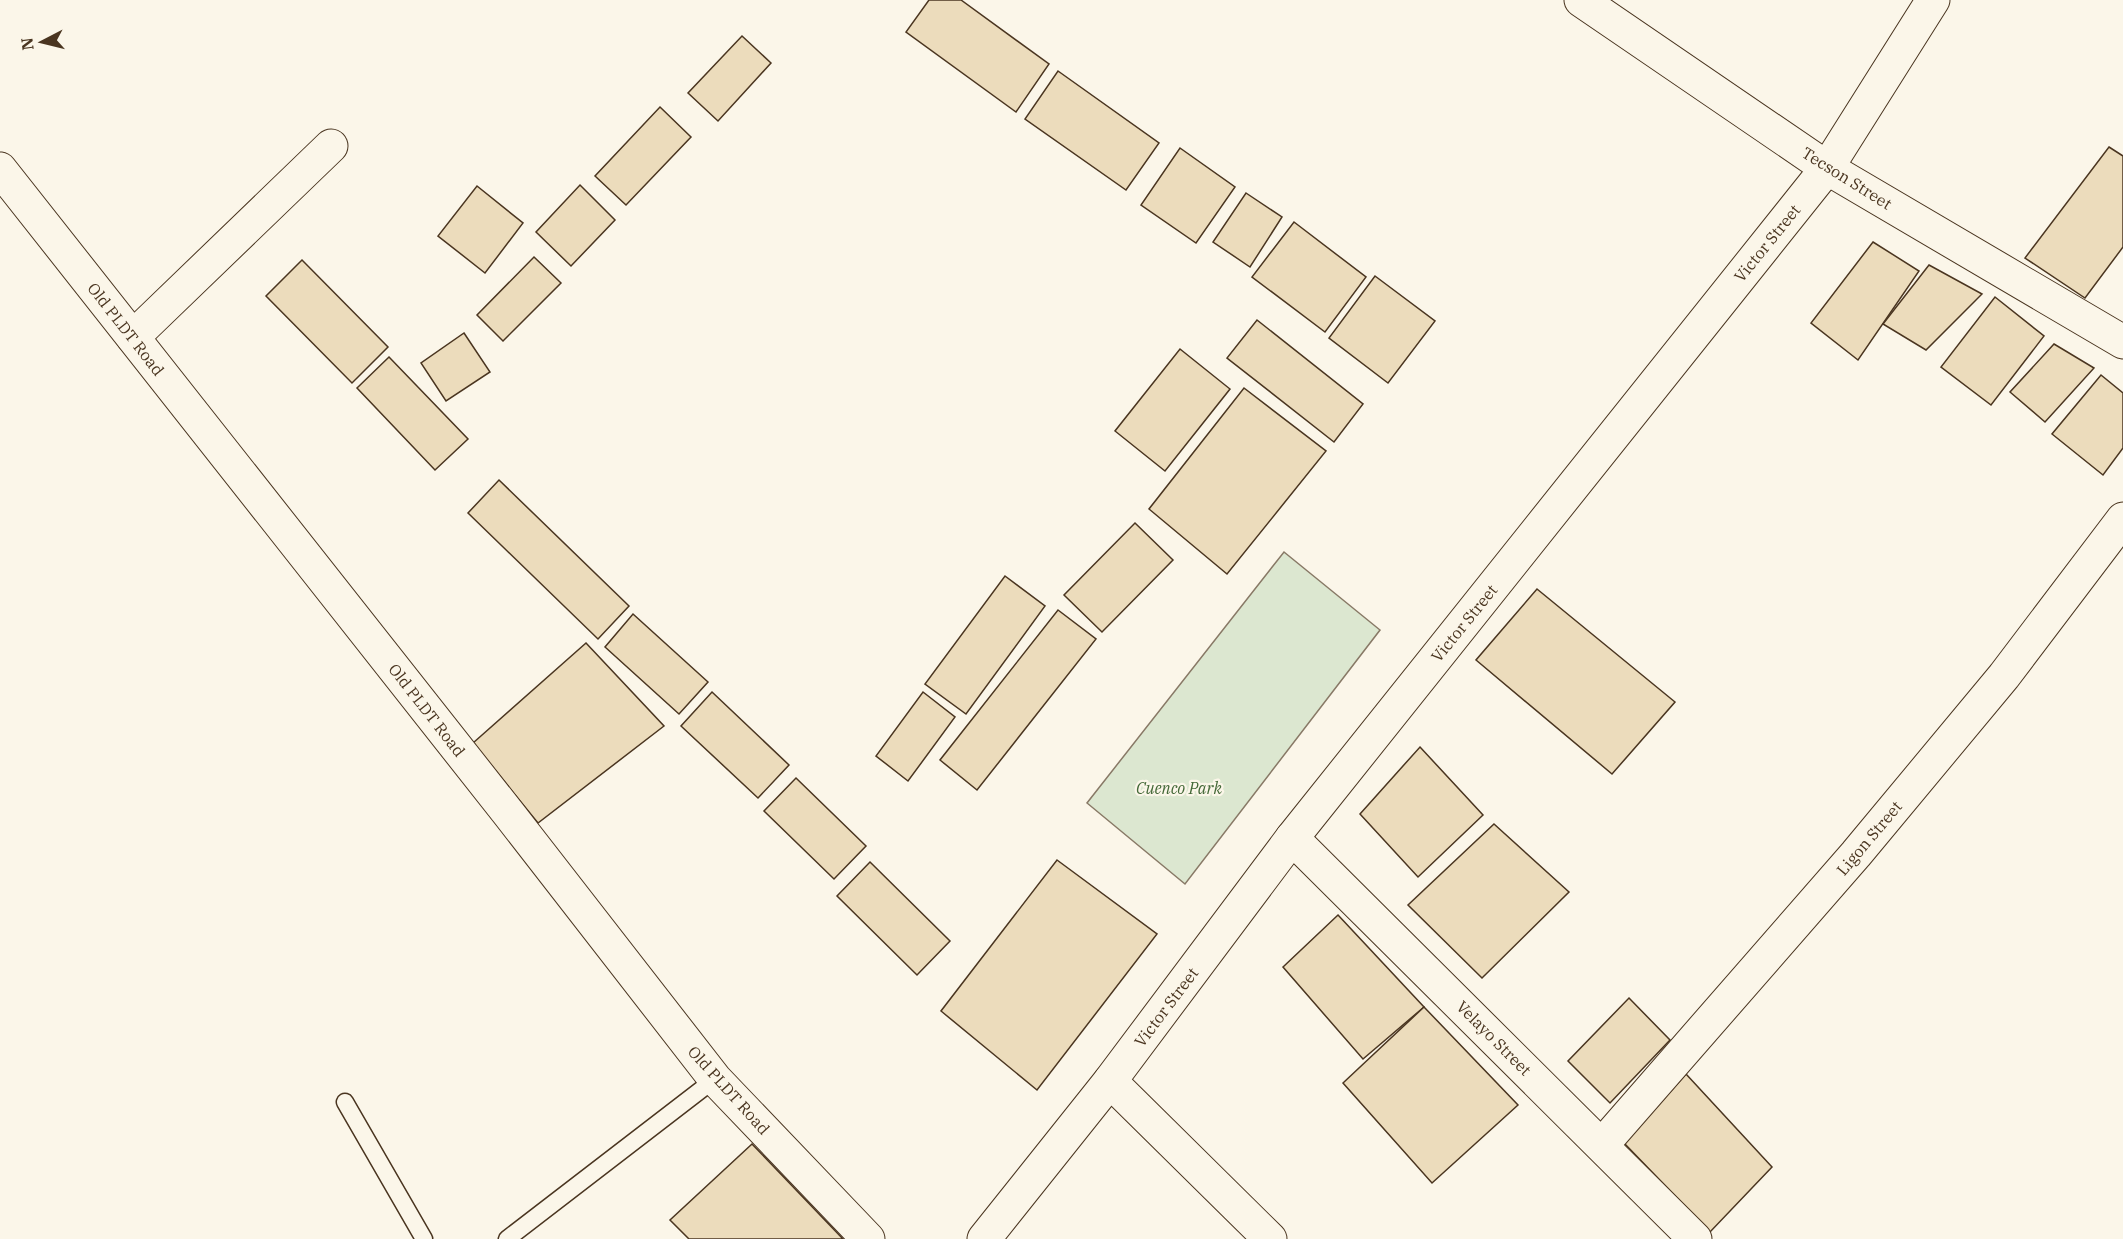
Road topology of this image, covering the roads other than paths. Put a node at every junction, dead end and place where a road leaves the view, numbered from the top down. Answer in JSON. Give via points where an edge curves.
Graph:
{"nodes":[{"id":1,"x":1581,"y":0,"type":"edge"},
{"id":2,"x":1933,"y":0,"type":"edge"},
{"id":3,"x":331,"y":146,"type":"dead end"},
{"id":4,"x":1827,"y":168,"type":"junction"},
{"id":5,"x":0,"y":169,"type":"edge"},
{"id":6,"x":133,"y":337,"type":"junction"},
{"id":7,"x":2123,"y":342,"type":"edge"},
{"id":8,"x":2123,"y":519,"type":"edge"},
{"id":9,"x":1292,"y":838,"type":"junction"},
{"id":10,"x":715,"y":1079,"type":"junction"},
{"id":11,"x":1110,"y":1081,"type":"junction"},
{"id":12,"x":345,"y":1102,"type":"dead end"},
{"id":13,"x":1602,"y":1145,"type":"junction"},
{"id":14,"x":424,"y":1239,"type":"edge"},
{"id":15,"x":507,"y":1239,"type":"edge"},
{"id":16,"x":868,"y":1239,"type":"edge"},
{"id":17,"x":984,"y":1239,"type":"edge"},
{"id":18,"x":1270,"y":1239,"type":"edge"},
{"id":19,"x":1695,"y":1239,"type":"edge"}],
"edges":[{"from":1,"to":4,"type":"street","name":"Tecson Street"},
{"from":2,"to":4,"type":"street","name":"Victor Street"},
{"from":3,"to":6,"type":"street"},
{"from":4,"to":7,"type":"street","name":"Tecson Street"},
{"from":4,"to":9,"type":"street","name":"Victor Street"},
{"from":5,"to":6,"type":"street","name":"Old PLDT Road"},
{"from":6,"to":10,"type":"street","name":"Old PLDT Road"},
{"from":8,"to":13,"type":"street","name":"Ligon Street","via":[[2004,676],[1856,854]]},
{"from":9,"to":11,"type":"street","name":"Victor Street"},
{"from":9,"to":13,"type":"street","name":"Velayo Street"},
{"from":10,"to":15,"type":"lane"},
{"from":10,"to":16,"type":"street","name":"Old PLDT Road"},
{"from":11,"to":17,"type":"street","name":"Victor Street"},
{"from":11,"to":18,"type":"street"},
{"from":12,"to":14,"type":"lane"},
{"from":13,"to":19,"type":"street","name":"Velayo Street"}]}
